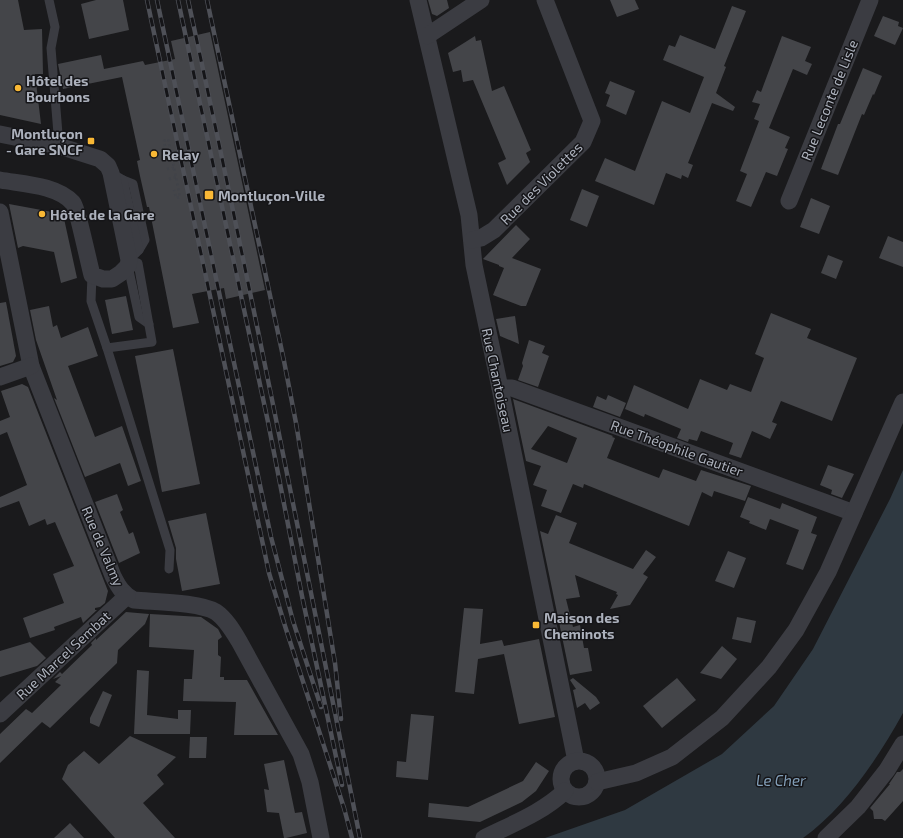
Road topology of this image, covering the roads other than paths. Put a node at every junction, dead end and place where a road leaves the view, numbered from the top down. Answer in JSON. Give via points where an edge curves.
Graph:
{"nodes":[{"id":1,"x":49,"y":0,"type":"edge"},
{"id":2,"x":418,"y":0,"type":"edge"},
{"id":3,"x":481,"y":0,"type":"edge"},
{"id":4,"x":545,"y":0,"type":"edge"},
{"id":5,"x":870,"y":0,"type":"edge"},
{"id":6,"x":427,"y":36,"type":"junction"},
{"id":7,"x":0,"y":134,"type":"edge"},
{"id":8,"x":59,"y":146,"type":"junction"},
{"id":9,"x":0,"y":180,"type":"edge"},
{"id":10,"x":788,"y":201,"type":"dead end"},
{"id":11,"x":0,"y":212,"type":"edge"},
{"id":12,"x":472,"y":240,"type":"junction"},
{"id":13,"x":132,"y":259,"type":"junction"},
{"id":14,"x":92,"y":275,"type":"junction"},
{"id":15,"x":107,"y":348,"type":"junction"},
{"id":16,"x":31,"y":366,"type":"junction"},
{"id":17,"x":0,"y":377,"type":"edge"},
{"id":18,"x":500,"y":388,"type":"junction"},
{"id":19,"x":903,"y":402,"type":"edge"},
{"id":20,"x":854,"y":513,"type":"junction"},
{"id":21,"x":169,"y":569,"type":"dead end"},
{"id":22,"x":127,"y":596,"type":"junction"},
{"id":23,"x":0,"y":714,"type":"edge"},
{"id":24,"x":903,"y":744,"type":"edge"},
{"id":25,"x":576,"y":761,"type":"junction"},
{"id":26,"x":597,"y":782,"type":"junction"},
{"id":27,"x":565,"y":791,"type":"junction"},
{"id":28,"x":321,"y":838,"type":"edge"},
{"id":29,"x":484,"y":838,"type":"edge"},
{"id":30,"x":826,"y":838,"type":"edge"}],
"edges":[{"from":1,"to":8,"type":"lane","via":[[55,27],[51,48]]},
{"from":2,"to":6,"type":"street","name":"Rue Chantoiseau"},
{"from":3,"to":6,"type":"street"},
{"from":4,"to":12,"type":"street","name":"Rue des Violettes","via":[[592,121],[583,142],[572,153],[494,230]]},
{"from":5,"to":10,"type":"street","name":"Rue Leconte de Lisle"},
{"from":6,"to":12,"type":"street","name":"Rue Chantoiseau","via":[[469,215]]},
{"from":7,"to":8,"type":"street"},
{"from":8,"to":13,"type":"street","via":[[100,159],[117,176]]},
{"from":9,"to":14,"type":"street","via":[[52,189],[63,194],[74,204]]},
{"from":11,"to":16,"type":"street","name":"Rue de Valmy"},
{"from":12,"to":18,"type":"street","name":"Rue Chantoiseau","via":[[474,265]]},
{"from":13,"to":14,"type":"street","via":[[121,273],[112,279]]},
{"from":13,"to":15,"type":"lane","via":[[139,317],[149,324],[152,342]]},
{"from":14,"to":15,"type":"lane","via":[[91,301]]},
{"from":15,"to":21,"type":"lane","via":[[170,550]]},
{"from":16,"to":17,"type":"street"},
{"from":16,"to":22,"type":"street","name":"Rue de Valmy","via":[[113,576]]},
{"from":18,"to":20,"type":"street","name":"Rue Théophile Gautier","via":[[512,388]]},
{"from":18,"to":25,"type":"street","name":"Rue Chantoiseau"},
{"from":19,"to":20,"type":"street"},
{"from":20,"to":26,"type":"street","via":[[828,572],[796,630],[769,667],[722,718],[672,757],[636,773]]},
{"from":22,"to":23,"type":"street","name":"Rue Marcel Sembat"},
{"from":22,"to":28,"type":"street","name":"Rue de Valmy","via":[[134,600],[202,607],[216,612],[223,618],[237,637],[301,754],[310,782]]},
{"from":24,"to":30,"type":"street","via":[[887,770],[858,807]]},
{"from":25,"to":26,"type":"street","via":[[591,766],[597,776]]},
{"from":25,"to":27,"type":"street","via":[[570,763],[563,771],[561,781]]},
{"from":26,"to":27,"type":"street","via":[[592,792],[581,797],[575,797]]},
{"from":27,"to":29,"type":"street","via":[[540,811]]}]}
